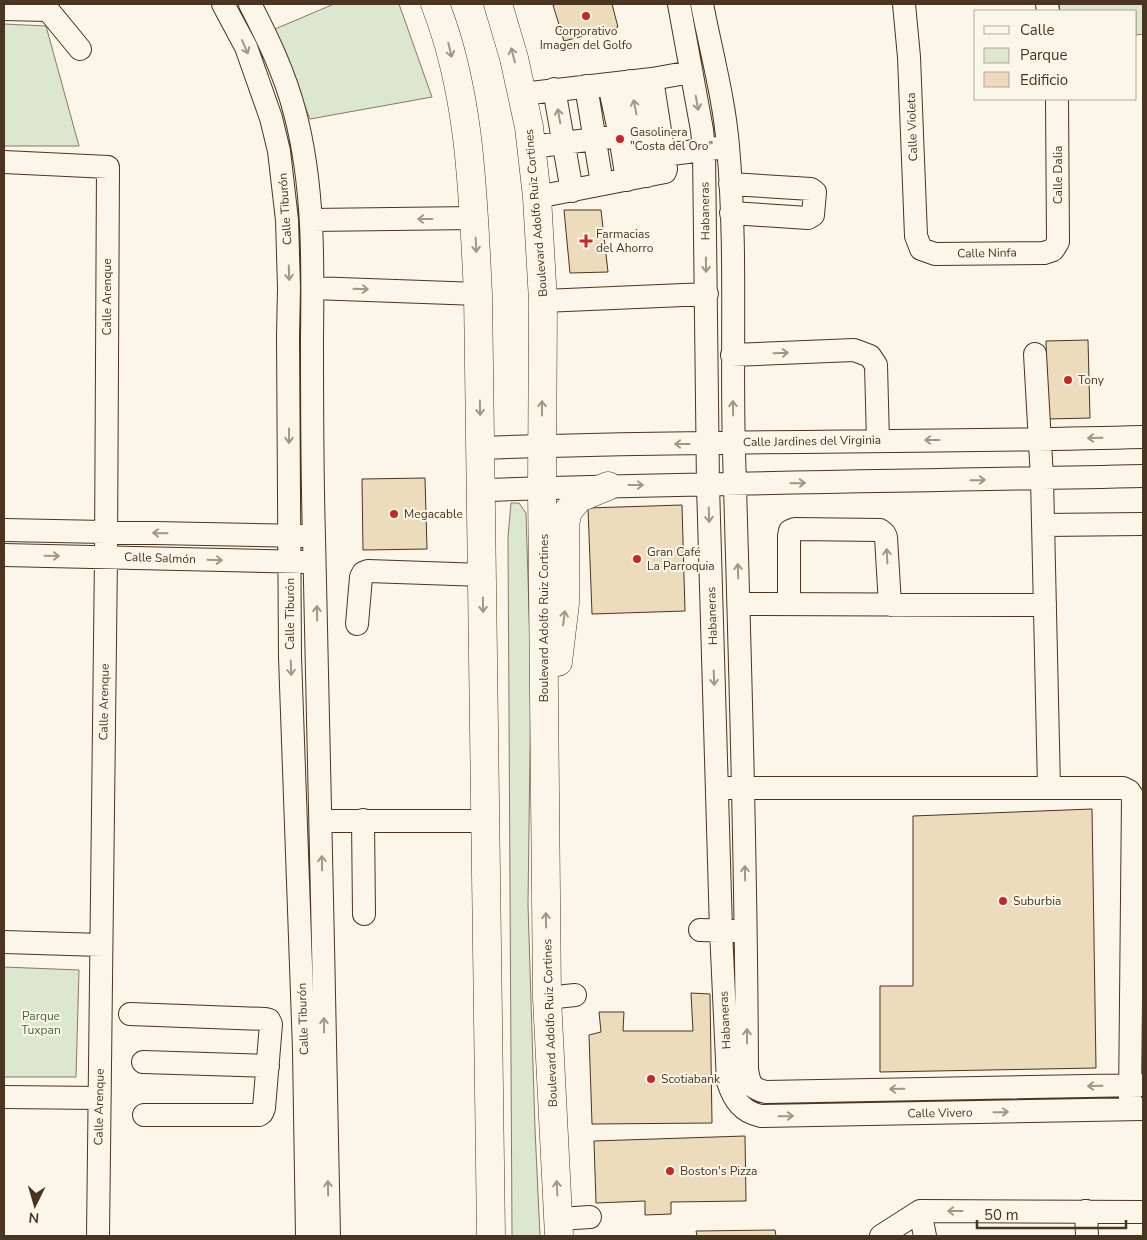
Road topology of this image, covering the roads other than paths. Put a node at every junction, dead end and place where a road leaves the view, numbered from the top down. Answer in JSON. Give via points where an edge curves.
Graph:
{"nodes":[{"id":1,"x":223,"y":4,"type":"edge"},
{"id":2,"x":250,"y":4,"type":"edge"},
{"id":3,"x":435,"y":4,"type":"edge"},
{"id":4,"x":498,"y":4,"type":"edge"},
{"id":5,"x":679,"y":4,"type":"edge"},
{"id":6,"x":702,"y":4,"type":"edge"},
{"id":7,"x":904,"y":4,"type":"edge"},
{"id":8,"x":45,"y":7,"type":"edge"},
{"id":9,"x":4,"y":9,"type":"edge"},
{"id":10,"x":80,"y":49,"type":"dead end"},
{"id":11,"x":691,"y":72,"type":"junction"},
{"id":12,"x":630,"y":81,"type":"junction"},
{"id":13,"x":586,"y":86,"type":"junction"},
{"id":14,"x":554,"y":90,"type":"junction"},
{"id":15,"x":522,"y":94,"type":"junction"},
{"id":16,"x":1057,"y":100,"type":"edge"},
{"id":17,"x":640,"y":133,"type":"junction"},
{"id":18,"x":596,"y":138,"type":"junction"},
{"id":19,"x":564,"y":142,"type":"junction"},
{"id":20,"x":531,"y":146,"type":"junction"},
{"id":21,"x":728,"y":147,"type":"junction"},
{"id":22,"x":704,"y":151,"type":"junction"},
{"id":23,"x":664,"y":155,"type":"junction"},
{"id":24,"x":4,"y":162,"type":"edge"},
{"id":25,"x":637,"y":178,"type":"junction"},
{"id":26,"x":602,"y":184,"type":"junction"},
{"id":27,"x":730,"y":184,"type":"junction"},
{"id":28,"x":572,"y":191,"type":"junction"},
{"id":29,"x":537,"y":197,"type":"junction"},
{"id":30,"x":731,"y":214,"type":"junction"},
{"id":31,"x":474,"y":218,"type":"junction"},
{"id":32,"x":311,"y":220,"type":"junction"},
{"id":33,"x":921,"y":249,"type":"joint"},
{"id":34,"x":1053,"y":250,"type":"joint"},
{"id":35,"x":313,"y":288,"type":"junction"},
{"id":36,"x":478,"y":294,"type":"junction"},
{"id":37,"x":707,"y":294,"type":"junction"},
{"id":38,"x":543,"y":302,"type":"junction"},
{"id":39,"x":732,"y":354,"type":"junction"},
{"id":40,"x":1034,"y":354,"type":"dead end"},
{"id":41,"x":1143,"y":437,"type":"edge"},
{"id":42,"x":1041,"y":440,"type":"junction"},
{"id":43,"x":878,"y":441,"type":"junction"},
{"id":44,"x":734,"y":442,"type":"junction"},
{"id":45,"x":708,"y":444,"type":"junction"},
{"id":46,"x":542,"y":446,"type":"junction"},
{"id":47,"x":481,"y":448,"type":"junction"},
{"id":48,"x":1143,"y":476,"type":"edge"},
{"id":49,"x":1042,"y":478,"type":"junction"},
{"id":50,"x":708,"y":485,"type":"junction"},
{"id":51,"x":735,"y":485,"type":"junction"},
{"id":52,"x":608,"y":486,"type":"junction"},
{"id":53,"x":542,"y":488,"type":"junction"},
{"id":54,"x":482,"y":490,"type":"junction"},
{"id":55,"x":1143,"y":524,"type":"edge"},
{"id":56,"x":1043,"y":525,"type":"junction"},
{"id":57,"x":4,"y":530,"type":"edge"},
{"id":58,"x":105,"y":532,"type":"junction"},
{"id":59,"x":290,"y":536,"type":"junction"},
{"id":60,"x":314,"y":536,"type":"junction"},
{"id":61,"x":4,"y":555,"type":"edge"},
{"id":62,"x":106,"y":556,"type":"junction"},
{"id":63,"x":290,"y":562,"type":"junction"},
{"id":64,"x":315,"y":562,"type":"junction"},
{"id":65,"x":483,"y":575,"type":"junction"},
{"id":66,"x":739,"y":604,"type":"junction"},
{"id":67,"x":789,"y":604,"type":"junction"},
{"id":68,"x":890,"y":605,"type":"junction"},
{"id":69,"x":1045,"y":605,"type":"junction"},
{"id":70,"x":356,"y":624,"type":"dead end"},
{"id":71,"x":715,"y":703,"type":"junction"},
{"id":72,"x":742,"y":703,"type":"junction"},
{"id":73,"x":545,"y":753,"type":"junction"},
{"id":74,"x":718,"y":788,"type":"junction"},
{"id":75,"x":743,"y":788,"type":"junction"},
{"id":76,"x":1048,"y":788,"type":"junction"},
{"id":77,"x":322,"y":820,"type":"junction"},
{"id":78,"x":363,"y":820,"type":"junction"},
{"id":79,"x":485,"y":821,"type":"junction"},
{"id":80,"x":364,"y":914,"type":"dead end"},
{"id":81,"x":711,"y":930,"type":"junction"},
{"id":82,"x":746,"y":931,"type":"junction"},
{"id":83,"x":4,"y":942,"type":"edge"},
{"id":84,"x":102,"y":945,"type":"junction"},
{"id":85,"x":575,"y":995,"type":"dead end"},
{"id":86,"x":547,"y":998,"type":"junction"},
{"id":87,"x":130,"y":1014,"type":"dead end"},
{"id":88,"x":314,"y":1051,"type":"junction"},
{"id":89,"x":268,"y":1058,"type":"junction"},
{"id":90,"x":143,"y":1062,"type":"dead end"},
{"id":91,"x":750,"y":1084,"type":"joint"},
{"id":92,"x":1136,"y":1085,"type":"edge"},
{"id":93,"x":932,"y":1088,"type":"junction"},
{"id":94,"x":4,"y":1097,"type":"edge"},
{"id":95,"x":99,"y":1098,"type":"junction"},
{"id":96,"x":740,"y":1106,"type":"joint"},
{"id":97,"x":1137,"y":1109,"type":"edge"},
{"id":98,"x":933,"y":1113,"type":"junction"},
{"id":99,"x":144,"y":1115,"type":"dead end"},
{"id":100,"x":920,"y":1211,"type":"junction"},
{"id":101,"x":1086,"y":1211,"type":"junction"},
{"id":102,"x":1143,"y":1212,"type":"edge"},
{"id":103,"x":590,"y":1218,"type":"dead end"},
{"id":104,"x":559,"y":1228,"type":"edge"},
{"id":105,"x":98,"y":1236,"type":"edge"},
{"id":106,"x":306,"y":1236,"type":"edge"},
{"id":107,"x":329,"y":1236,"type":"edge"},
{"id":108,"x":491,"y":1236,"type":"edge"},
{"id":109,"x":881,"y":1236,"type":"edge"},
{"id":110,"x":925,"y":1236,"type":"edge"},
{"id":111,"x":1087,"y":1236,"type":"edge"}],
"edges":[{"from":1,"to":59,"type":"street","name":"Calle Tiburón","one_way":true,"via":[[246,47],[271,118],[282,170],[289,288]]},
{"from":2,"to":32,"type":"street","name":"Calle Tiburón","via":[[284,75],[296,114]]},
{"from":3,"to":31,"type":"main road","one_way":true,"via":[[459,88]]},
{"from":15,"to":4,"type":"main road","name":"Boulevard Adolfo Ruiz Cortines","one_way":true},
{"from":5,"to":11,"type":"street","name":"Habaneras"},
{"from":6,"to":21,"type":"street","name":"Habaneras"},
{"from":7,"to":33,"type":"street","name":"Calle Violeta","via":[[910,67],[916,236]]},
{"from":8,"to":9,"type":"street"},
{"from":8,"to":10,"type":"street"},
{"from":11,"to":12,"type":"street"},
{"from":11,"to":22,"type":"street","name":"Habaneras","one_way":true},
{"from":12,"to":13,"type":"street"},
{"from":12,"to":17,"type":"street"},
{"from":17,"to":12,"type":"street","one_way":true},
{"from":13,"to":14,"type":"street"},
{"from":13,"to":18,"type":"street"},
{"from":14,"to":15,"type":"street"},
{"from":19,"to":14,"type":"street","one_way":true},
{"from":15,"to":20,"type":"main road","name":"Boulevard Adolfo Ruiz Cortines"},
{"from":16,"to":34,"type":"street","name":"Calle Dalia","via":[[1058,242]]},
{"from":17,"to":18,"type":"street"},
{"from":17,"to":23,"type":"street"},
{"from":17,"to":25,"type":"street"},
{"from":18,"to":19,"type":"street"},
{"from":18,"to":26,"type":"street"},
{"from":19,"to":20,"type":"street"},
{"from":19,"to":28,"type":"street"},
{"from":20,"to":29,"type":"main road","name":"Boulevard Adolfo Ruiz Cortines"},
{"from":21,"to":22,"type":"street"},
{"from":21,"to":27,"type":"street","name":"Habaneras"},
{"from":22,"to":23,"type":"street"},
{"from":22,"to":37,"type":"street","name":"Habaneras","one_way":true},
{"from":23,"to":25,"type":"street","via":[[665,172]]},
{"from":24,"to":58,"type":"street","name":"Calle Arenque","via":[[108,167]]},
{"from":25,"to":26,"type":"street"},
{"from":26,"to":28,"type":"street"},
{"from":27,"to":30,"type":"street","name":"Habaneras"},
{"from":27,"to":30,"type":"street","via":[[811,189],[815,192],[812,215],[808,218]]},
{"from":28,"to":29,"type":"street"},
{"from":29,"to":38,"type":"main road","name":"Boulevard Adolfo Ruiz Cortines"},
{"from":30,"to":39,"type":"street","name":"Habaneras"},
{"from":31,"to":32,"type":"street","one_way":true},
{"from":31,"to":36,"type":"main road","one_way":true},
{"from":32,"to":35,"type":"street","name":"Calle Tiburón"},
{"from":33,"to":34,"type":"street","name":"Calle Ninfa","via":[[934,254],[1044,253]]},
{"from":35,"to":36,"type":"street","one_way":true},
{"from":35,"to":60,"type":"street","name":"Calle Tiburón"},
{"from":36,"to":47,"type":"main road","one_way":true},
{"from":37,"to":38,"type":"street"},
{"from":37,"to":45,"type":"street","name":"Habaneras"},
{"from":46,"to":38,"type":"main road","name":"Boulevard Adolfo Ruiz Cortines","one_way":true},
{"from":39,"to":43,"type":"street","one_way":true,"via":[[854,350],[870,356],[876,365]]},
{"from":44,"to":39,"type":"street","name":"Habaneras","one_way":true},
{"from":40,"to":42,"type":"street"},
{"from":41,"to":42,"type":"street","name":"Calle Jardines del Virginia","one_way":true},
{"from":42,"to":43,"type":"street","name":"Calle Jardines del Virginia","one_way":true},
{"from":42,"to":49,"type":"street"},
{"from":43,"to":44,"type":"street","name":"Calle Jardines del Virginia"},
{"from":44,"to":45,"type":"street","name":"Calle Jardines del Virginia"},
{"from":44,"to":51,"type":"street","name":"Habaneras"},
{"from":45,"to":46,"type":"street","name":"Calle Jardines del Virginia","one_way":true},
{"from":45,"to":50,"type":"street","name":"Habaneras"},
{"from":46,"to":47,"type":"street","name":"Calle Jardines del Virginia"},
{"from":46,"to":53,"type":"main road","name":"Boulevard Adolfo Ruiz Cortines"},
{"from":47,"to":54,"type":"main road"},
{"from":48,"to":49,"type":"street"},
{"from":51,"to":49,"type":"street","one_way":true},
{"from":49,"to":56,"type":"street"},
{"from":50,"to":51,"type":"street"},
{"from":52,"to":50,"type":"street","one_way":true},
{"from":50,"to":71,"type":"street","name":"Habaneras","one_way":true},
{"from":66,"to":51,"type":"street","name":"Habaneras","one_way":true},
{"from":52,"to":53,"type":"street"},
{"from":73,"to":52,"type":"main road","one_way":true,"via":[[565,603],[565,524],[568,511],[579,498]]},
{"from":53,"to":54,"type":"street"},
{"from":53,"to":73,"type":"main road","name":"Boulevard Adolfo Ruiz Cortines"},
{"from":54,"to":65,"type":"main road"},
{"from":55,"to":56,"type":"street"},
{"from":56,"to":69,"type":"street"},
{"from":57,"to":58,"type":"street","name":"Calle Salmón"},
{"from":59,"to":58,"type":"street","name":"Calle Salmón","one_way":true},
{"from":58,"to":62,"type":"street","name":"Calle Arenque"},
{"from":59,"to":60,"type":"street","name":"Calle Salmón"},
{"from":59,"to":63,"type":"street","name":"Calle Tiburón"},
{"from":60,"to":64,"type":"street","name":"Calle Tiburón"},
{"from":61,"to":62,"type":"street","name":"Calle Salmón","one_way":true},
{"from":62,"to":63,"type":"street","name":"Calle Salmón","one_way":true},
{"from":62,"to":84,"type":"street","name":"Calle Arenque"},
{"from":63,"to":64,"type":"street","name":"Calle Salmón"},
{"from":63,"to":88,"type":"street","name":"Calle Tiburón","one_way":true,"via":[[290,657]]},
{"from":77,"to":64,"type":"street","name":"Calle Tiburón","one_way":true},
{"from":65,"to":70,"type":"street","via":[[368,571],[361,578]]},
{"from":65,"to":79,"type":"main road","one_way":true},
{"from":66,"to":67,"type":"street"},
{"from":66,"to":72,"type":"street","name":"Habaneras"},
{"from":67,"to":68,"type":"street"},
{"from":68,"to":67,"type":"street","one_way":true,"via":[[884,533],[880,530],[795,529],[789,536]]},
{"from":68,"to":69,"type":"street"},
{"from":69,"to":76,"type":"street"},
{"from":71,"to":72,"type":"street"},
{"from":71,"to":74,"type":"street","name":"Habaneras"},
{"from":72,"to":75,"type":"street","name":"Habaneras"},
{"from":86,"to":73,"type":"main road","name":"Boulevard Adolfo Ruiz Cortines","one_way":true},
{"from":74,"to":75,"type":"street"},
{"from":74,"to":81,"type":"street","name":"Habaneras"},
{"from":75,"to":76,"type":"street"},
{"from":82,"to":75,"type":"street","name":"Habaneras","one_way":true},
{"from":76,"to":92,"type":"street","via":[[1123,788],[1133,796]]},
{"from":77,"to":78,"type":"street"},
{"from":88,"to":77,"type":"street","name":"Calle Tiburón","one_way":true},
{"from":78,"to":79,"type":"street"},
{"from":78,"to":80,"type":"street"},
{"from":79,"to":108,"type":"main road"},
{"from":81,"to":82,"type":"street"},
{"from":81,"to":96,"type":"street","name":"Habaneras","via":[[728,1082],[732,1096]]},
{"from":91,"to":82,"type":"street","name":"Habaneras","one_way":true,"via":[[747,1069]]},
{"from":83,"to":84,"type":"street"},
{"from":84,"to":95,"type":"street","name":"Calle Arenque"},
{"from":85,"to":86,"type":"street"},
{"from":104,"to":86,"type":"main road","name":"Boulevard Adolfo Ruiz Cortines","one_way":true},
{"from":87,"to":89,"type":"street","via":[[265,1018],[271,1024]]},
{"from":88,"to":89,"type":"street"},
{"from":88,"to":106,"type":"street","name":"Calle Tiburón"},
{"from":107,"to":88,"type":"street","name":"Calle Tiburón","one_way":true},
{"from":89,"to":90,"type":"street"},
{"from":89,"to":99,"type":"street","via":[[264,1108],[259,1115]]},
{"from":93,"to":91,"type":"street","name":"Calle Vivero","one_way":true,"via":[[766,1092]]},
{"from":92,"to":93,"type":"street","name":"Calle Vivero","one_way":true},
{"from":92,"to":97,"type":"street"},
{"from":93,"to":98,"type":"street"},
{"from":94,"to":95,"type":"street"},
{"from":95,"to":105,"type":"street","name":"Calle Arenque"},
{"from":96,"to":98,"type":"street","name":"Calle Vivero","one_way":true,"via":[[752,1115],[761,1116]]},
{"from":98,"to":97,"type":"street","name":"Calle Vivero","one_way":true},
{"from":101,"to":100,"type":"street","one_way":true},
{"from":100,"to":109,"type":"street"},
{"from":100,"to":110,"type":"street"},
{"from":101,"to":102,"type":"street"},
{"from":101,"to":111,"type":"street"},
{"from":103,"to":104,"type":"street"}]}
